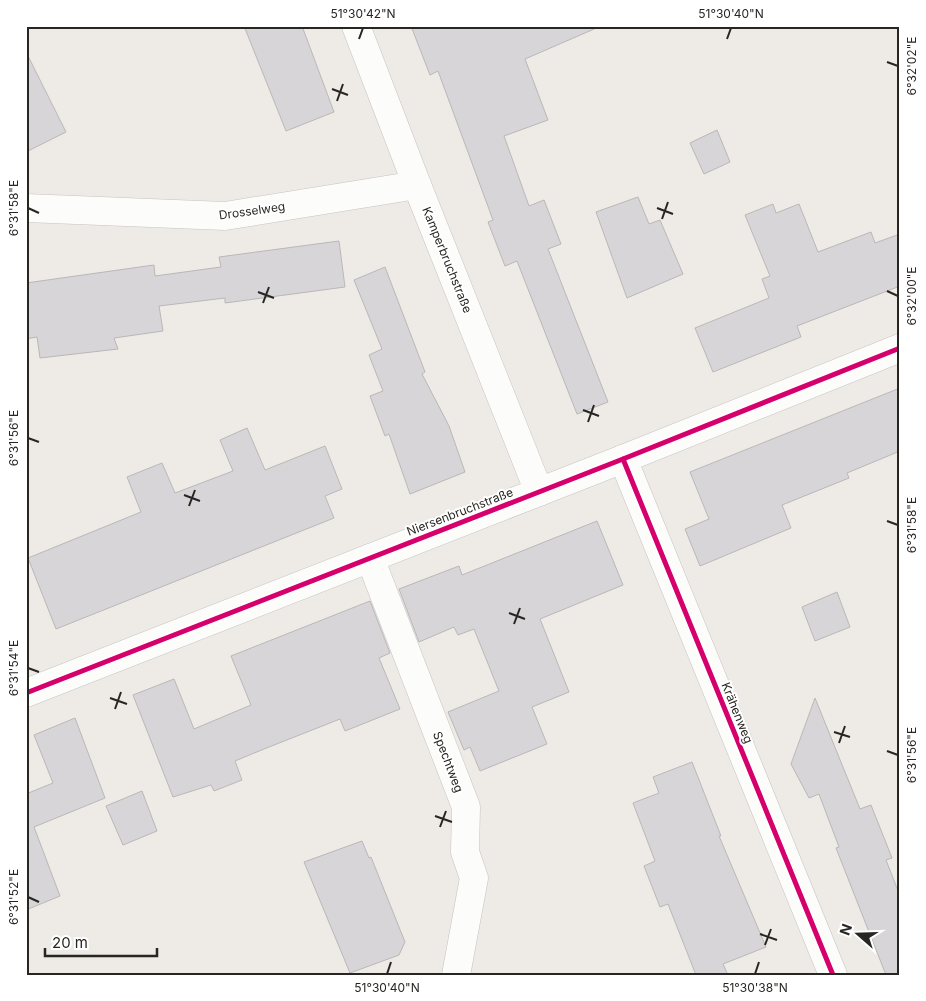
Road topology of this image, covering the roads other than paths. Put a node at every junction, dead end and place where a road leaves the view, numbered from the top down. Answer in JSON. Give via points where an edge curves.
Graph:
{"nodes":[{"id":1,"x":356,"y":26,"type":"edge"},
{"id":2,"x":417,"y":184,"type":"junction"},
{"id":3,"x":26,"y":208,"type":"edge"},
{"id":4,"x":900,"y":348,"type":"edge"},
{"id":5,"x":624,"y":459,"type":"junction"},
{"id":6,"x":539,"y":492,"type":"junction"},
{"id":7,"x":370,"y":558,"type":"junction"},
{"id":8,"x":26,"y":694,"type":"edge"},
{"id":9,"x":456,"y":975,"type":"edge"},
{"id":10,"x":832,"y":975,"type":"edge"}],
"edges":[{"from":1,"to":2,"type":"street","name":"Kamperbruchstraße"},
{"from":2,"to":3,"type":"street","name":"Drosselweg","via":[[225,216]]},
{"from":2,"to":6,"type":"street","name":"Kamperbruchstraße"},
{"from":4,"to":5,"type":"street","name":"Niersenbruchstraße"},
{"from":5,"to":6,"type":"street","name":"Niersenbruchstraße"},
{"from":5,"to":10,"type":"street","name":"Krähenweg"},
{"from":6,"to":7,"type":"street","name":"Niersenbruchstraße"},
{"from":7,"to":8,"type":"street","name":"Niersenbruchstraße"},
{"from":7,"to":9,"type":"street","name":"Spechtweg","via":[[466,808],[465,852],[474,878]]}]}
